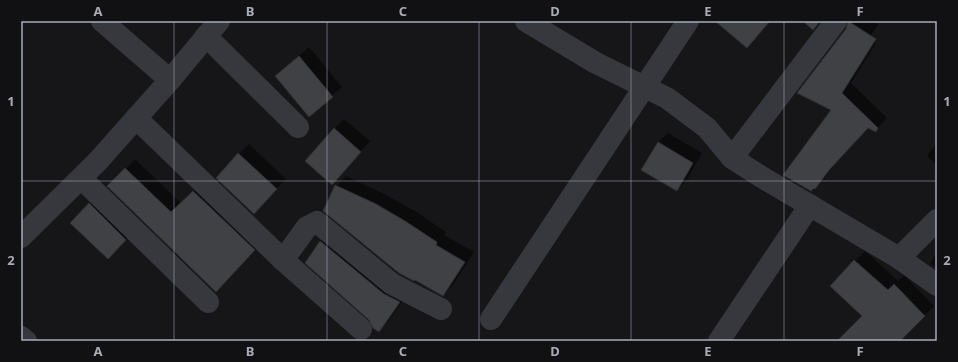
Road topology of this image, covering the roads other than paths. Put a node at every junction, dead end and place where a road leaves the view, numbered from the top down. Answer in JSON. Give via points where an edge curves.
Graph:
{"nodes":[{"id":1,"x":102,"y":21,"type":"edge"},
{"id":2,"x":526,"y":21,"type":"edge"},
{"id":3,"x":688,"y":21,"type":"edge"},
{"id":4,"x":836,"y":21,"type":"edge"},
{"id":5,"x":213,"y":29,"type":"edge"},
{"id":6,"x":170,"y":80,"type":"junction"},
{"id":7,"x":643,"y":87,"type":"junction"},
{"id":8,"x":136,"y":118,"type":"junction"},
{"id":9,"x":298,"y":127,"type":"dead end"},
{"id":10,"x":732,"y":158,"type":"junction"},
{"id":11,"x":81,"y":178,"type":"junction"},
{"id":12,"x":810,"y":205,"type":"junction"},
{"id":13,"x":937,"y":220,"type":"edge"},
{"id":14,"x":21,"y":237,"type":"edge"},
{"id":15,"x":899,"y":258,"type":"junction"},
{"id":16,"x":283,"y":260,"type":"junction"},
{"id":17,"x":937,"y":285,"type":"edge"},
{"id":18,"x":208,"y":302,"type":"dead end"},
{"id":19,"x":441,"y":309,"type":"dead end"},
{"id":20,"x":490,"y":319,"type":"dead end"},
{"id":21,"x":361,"y":329,"type":"dead end"},
{"id":22,"x":21,"y":337,"type":"edge"},
{"id":23,"x":26,"y":341,"type":"edge"},
{"id":24,"x":719,"y":341,"type":"edge"}],
"edges":[{"from":1,"to":6,"type":"street"},
{"from":2,"to":7,"type":"street","via":[[596,63]]},
{"from":3,"to":7,"type":"street"},
{"from":4,"to":10,"type":"street"},
{"from":5,"to":6,"type":"street"},
{"from":5,"to":9,"type":"street"},
{"from":6,"to":8,"type":"street"},
{"from":7,"to":10,"type":"street","via":[[667,98],[707,128]]},
{"from":7,"to":20,"type":"street"},
{"from":8,"to":11,"type":"street"},
{"from":8,"to":16,"type":"street"},
{"from":10,"to":12,"type":"street"},
{"from":11,"to":14,"type":"street"},
{"from":11,"to":18,"type":"street"},
{"from":12,"to":15,"type":"street"},
{"from":12,"to":24,"type":"street"},
{"from":13,"to":15,"type":"street"},
{"from":15,"to":17,"type":"street"},
{"from":16,"to":19,"type":"street","via":[[307,228],[317,222],[392,284]]},
{"from":16,"to":21,"type":"street"},
{"from":22,"to":23,"type":"street"}]}
